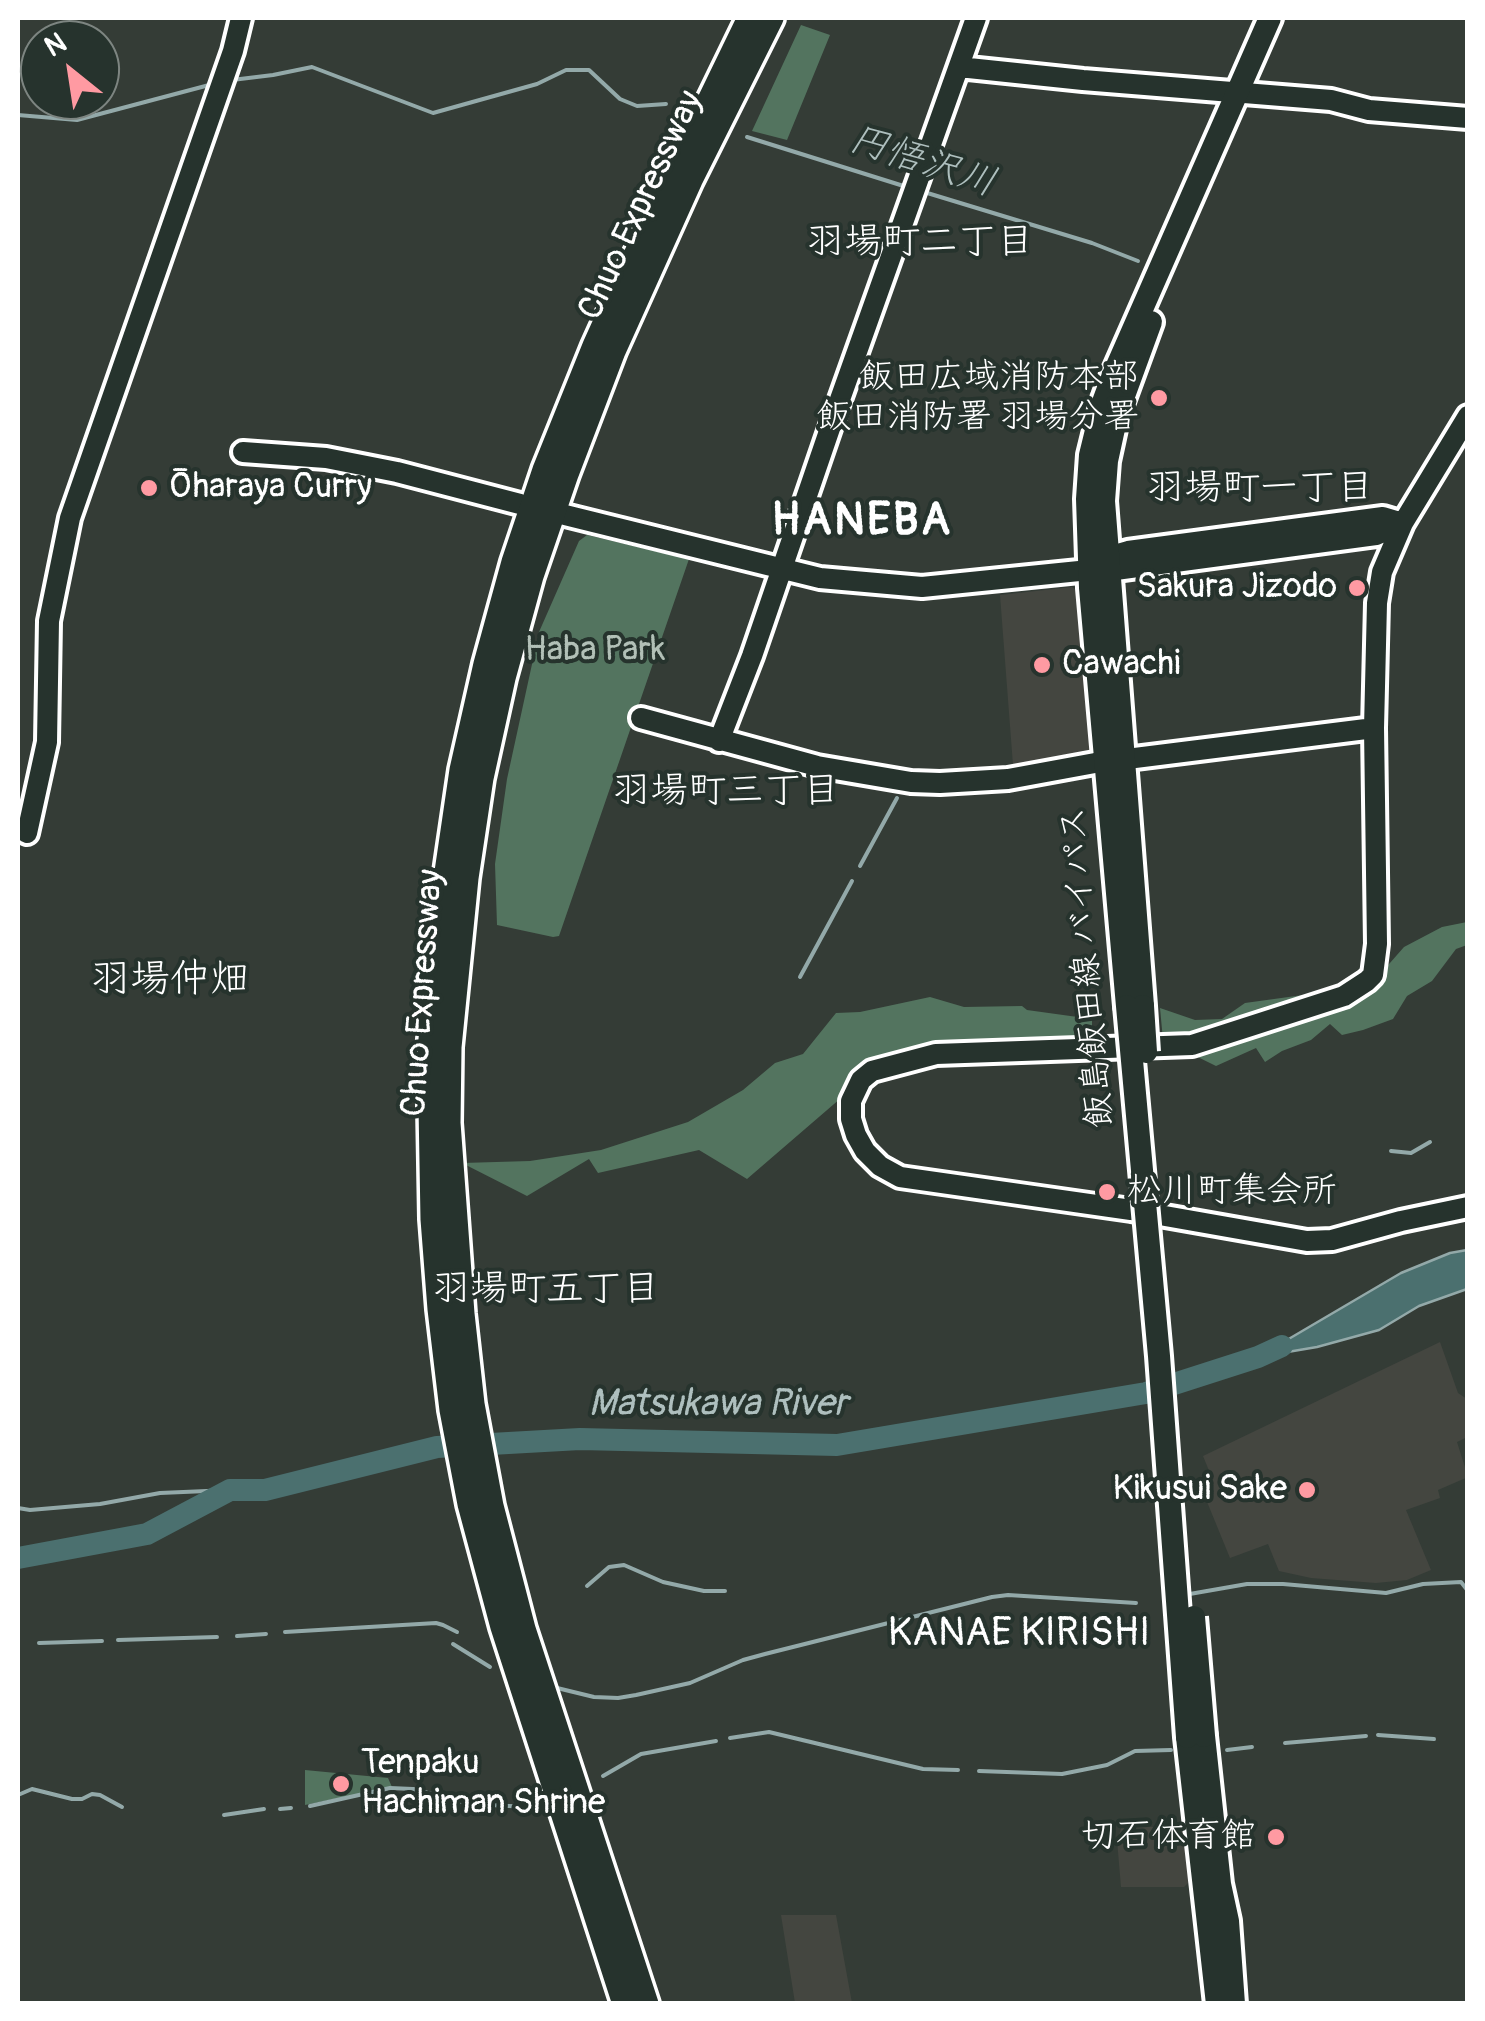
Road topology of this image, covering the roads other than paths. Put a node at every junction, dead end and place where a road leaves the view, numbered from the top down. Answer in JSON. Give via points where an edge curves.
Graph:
{"nodes":[{"id":1,"x":241,"y":18,"type":"edge"},
{"id":2,"x":750,"y":18,"type":"edge"},
{"id":3,"x":772,"y":18,"type":"edge"},
{"id":4,"x":976,"y":18,"type":"edge"},
{"id":5,"x":1270,"y":18,"type":"edge"},
{"id":6,"x":1287,"y":18,"type":"edge"},
{"id":7,"x":959,"y":67,"type":"junction"},
{"id":8,"x":1244,"y":94,"type":"junction"},
{"id":9,"x":1468,"y":118,"type":"edge"},
{"id":10,"x":1468,"y":416,"type":"edge"},
{"id":11,"x":244,"y":452,"type":"dead end"},
{"id":12,"x":520,"y":504,"type":"dead end"},
{"id":13,"x":564,"y":515,"type":"dead end"},
{"id":14,"x":1402,"y":522,"type":"junction"},
{"id":15,"x":1102,"y":566,"type":"junction"},
{"id":16,"x":782,"y":570,"type":"junction"},
{"id":17,"x":641,"y":718,"type":"dead end"},
{"id":18,"x":1374,"y":728,"type":"junction"},
{"id":19,"x":719,"y":740,"type":"junction"},
{"id":20,"x":1113,"y":761,"type":"junction"},
{"id":21,"x":27,"y":833,"type":"dead end"},
{"id":22,"x":439,"y":1122,"type":"junction"},
{"id":23,"x":1468,"y":1207,"type":"edge"},
{"id":24,"x":1195,"y":1736,"type":"junction"},
{"id":25,"x":564,"y":1789,"type":"junction"},
{"id":26,"x":626,"y":2004,"type":"edge"},
{"id":27,"x":646,"y":2004,"type":"edge"},
{"id":28,"x":1216,"y":2004,"type":"edge"},
{"id":29,"x":1234,"y":2004,"type":"edge"}],
"edges":[{"from":1,"to":21,"type":"street","via":[[70,518],[49,621],[47,742]]},
{"from":2,"to":22,"type":"highway","name":"Chuo Expressway","via":[[595,346],[514,562],[462,770],[430,1050]]},
{"from":3,"to":22,"type":"highway","name":"Chuo Expressway","via":[[613,351],[531,576],[481,778]]},
{"from":4,"to":7,"type":"street"},
{"from":5,"to":8,"type":"main road","name":"飯島飯田線 バイパス"},
{"from":6,"to":8,"type":"main road","name":"飯島飯田線 バイパス"},
{"from":7,"to":8,"type":"street"},
{"from":7,"to":16,"type":"street"},
{"from":8,"to":9,"type":"street"},
{"from":8,"to":15,"type":"main road","name":"飯島飯田線 バイパス","via":[[1103,402],[1088,478]]},
{"from":10,"to":14,"type":"street"},
{"from":11,"to":12,"type":"street","via":[[326,458]]},
{"from":13,"to":16,"type":"street"},
{"from":14,"to":15,"type":"street","via":[[1383,517],[1128,551]]},
{"from":14,"to":18,"type":"street","via":[[1377,603]]},
{"from":15,"to":16,"type":"street","via":[[922,587]]},
{"from":15,"to":20,"type":"main road","name":"飯島飯田線 バイパス"},
{"from":16,"to":19,"type":"street"},
{"from":17,"to":19,"type":"street"},
{"from":18,"to":20,"type":"street"},
{"from":18,"to":23,"type":"street","via":[[1377,944],[1373,974],[1361,987],[1192,1044],[936,1054],[885,1066],[861,1080],[852,1118],[865,1150],[900,1177],[1307,1241]]},
{"from":19,"to":20,"type":"street","via":[[911,782],[1008,779]]},
{"from":20,"to":24,"type":"main road","name":"飯島飯田線 バイパス","bridge":true},
{"from":22,"to":25,"type":"highway","name":"Chuo Expressway","via":[[436,1255],[452,1410],[503,1628]]},
{"from":24,"to":28,"type":"main road","name":"飯島飯田線 バイパス"},
{"from":24,"to":29,"type":"main road","name":"飯島飯田線 バイパス","via":[[1228,1922]]},
{"from":25,"to":26,"type":"highway","name":"Chuo Expressway"},
{"from":25,"to":27,"type":"highway","name":"Chuo Expressway"}]}
